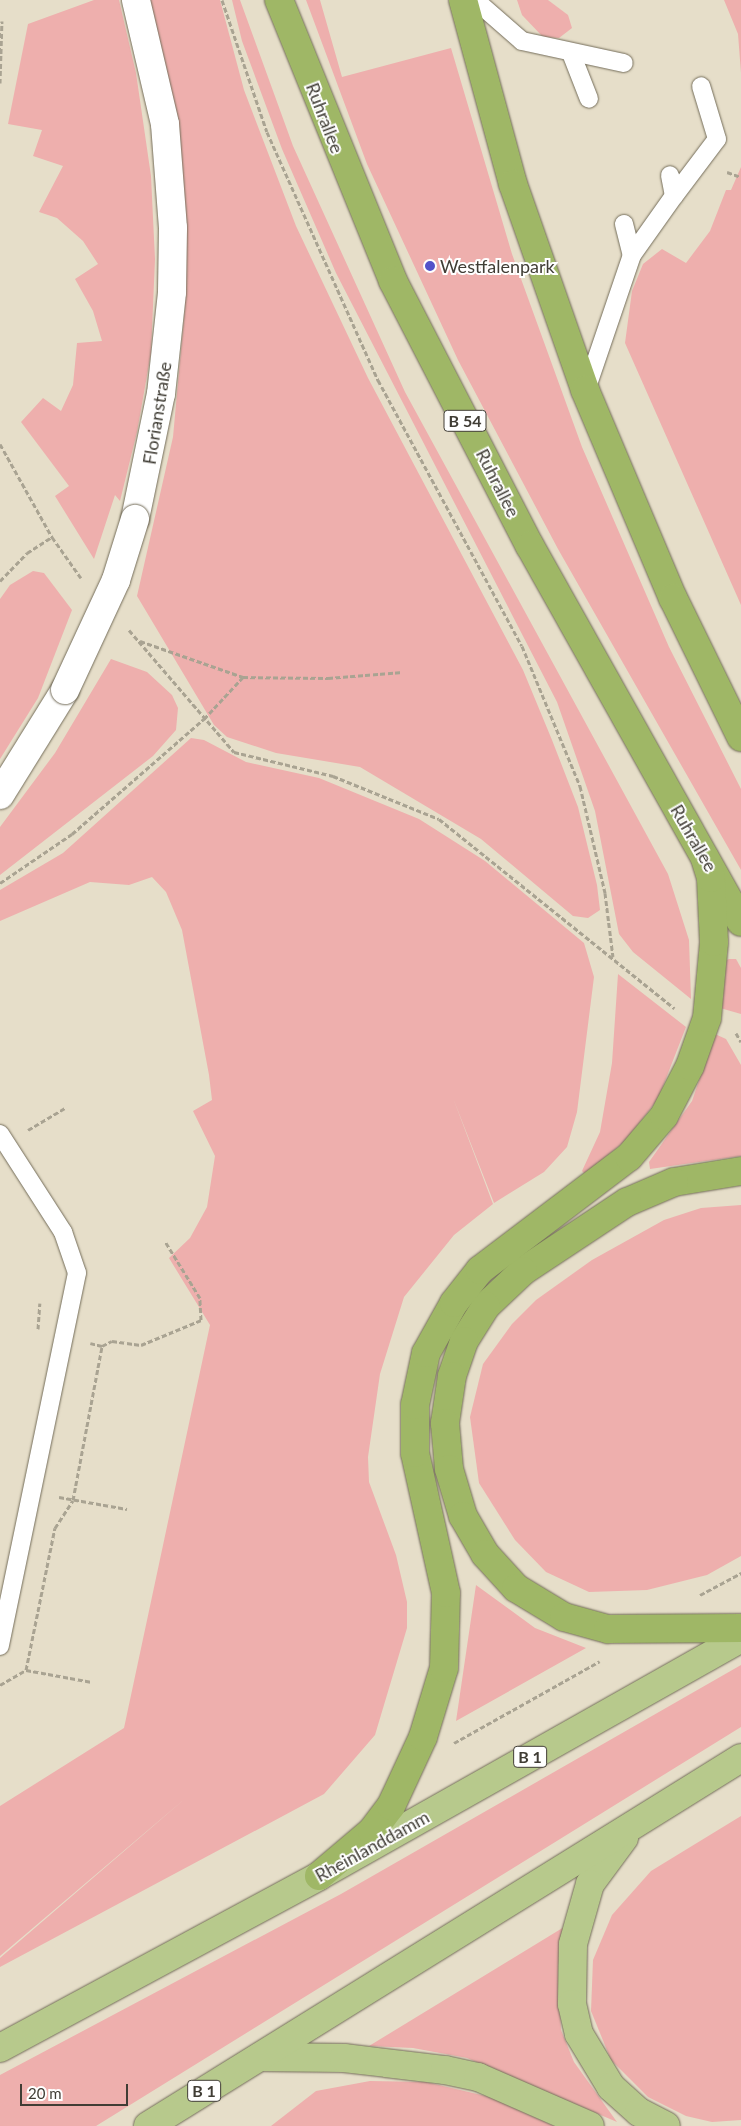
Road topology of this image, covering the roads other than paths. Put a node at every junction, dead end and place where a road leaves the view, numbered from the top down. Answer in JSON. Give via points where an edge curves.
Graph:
{"nodes":[{"id":1,"x":136,"y":0,"type":"edge"},
{"id":2,"x":279,"y":0,"type":"edge"},
{"id":3,"x":463,"y":0,"type":"edge"},
{"id":4,"x":475,"y":0,"type":"edge"},
{"id":5,"x":571,"y":52,"type":"junction"},
{"id":6,"x":624,"y":63,"type":"dead end"},
{"id":7,"x":702,"y":86,"type":"dead end"},
{"id":8,"x":589,"y":99,"type":"dead end"},
{"id":9,"x":670,"y":175,"type":"dead end"},
{"id":10,"x":674,"y":196,"type":"junction"},
{"id":11,"x":624,"y":224,"type":"dead end"},
{"id":12,"x":632,"y":255,"type":"junction"},
{"id":13,"x":586,"y":390,"type":"junction"},
{"id":14,"x":733,"y":714,"type":"edge"},
{"id":15,"x":741,"y":737,"type":"edge"},
{"id":16,"x":0,"y":795,"type":"edge"},
{"id":17,"x":705,"y":858,"type":"junction"},
{"id":18,"x":741,"y":922,"type":"edge"},
{"id":19,"x":3,"y":1139,"type":"edge"},
{"id":20,"x":741,"y":1171,"type":"edge"},
{"id":21,"x":741,"y":1628,"type":"edge"},
{"id":22,"x":741,"y":1638,"type":"edge"},
{"id":23,"x":0,"y":1646,"type":"edge"},
{"id":24,"x":741,"y":1758,"type":"edge"},
{"id":25,"x":663,"y":1806,"type":"junction"},
{"id":26,"x":319,"y":1876,"type":"junction"},
{"id":27,"x":0,"y":2048,"type":"edge"},
{"id":28,"x":260,"y":2057,"type":"junction"},
{"id":29,"x":148,"y":2126,"type":"edge"},
{"id":30,"x":590,"y":2126,"type":"edge"},
{"id":31,"x":666,"y":2126,"type":"edge"}],
"edges":[{"from":1,"to":16,"type":"street","name":"Florianstraße","bridge":true,"via":[[166,124],[173,228],[172,292],[161,394],[135,519],[116,580],[65,690]]},
{"from":2,"to":17,"type":"highway","name":"Ruhrallee","number":"B 54","via":[[393,281],[530,546]]},
{"from":3,"to":13,"type":"highway","via":[[513,184]]},
{"from":4,"to":5,"type":"lane","via":[[522,41]]},
{"from":5,"to":6,"type":"lane"},
{"from":5,"to":8,"type":"lane"},
{"from":7,"to":10,"type":"lane","via":[[717,139]]},
{"from":9,"to":10,"type":"lane"},
{"from":10,"to":12,"type":"lane"},
{"from":11,"to":12,"type":"lane"},
{"from":12,"to":13,"type":"lane"},
{"from":13,"to":14,"type":"highway","via":[[673,598]]},
{"from":14,"to":15,"type":"highway"},
{"from":17,"to":18,"type":"highway","name":"Ruhrallee","number":"B 54"},
{"from":17,"to":26,"type":"highway","via":[[711,878],[714,942],[707,1018],[690,1066],[664,1116],[629,1157],[480,1270],[454,1303],[426,1353],[415,1405],[415,1453],[448,1614],[444,1668],[423,1737],[391,1806],[372,1831]]},
{"from":19,"to":23,"type":"lane","via":[[63,1232],[77,1273]]},
{"from":20,"to":21,"type":"highway","via":[[674,1182],[627,1202],[562,1242],[486,1306],[464,1341],[452,1376],[445,1423],[449,1469],[463,1516],[485,1554],[516,1588],[564,1617],[608,1629]]},
{"from":22,"to":26,"type":"main road","name":"Rheinlanddamm","number":"B 1"},
{"from":24,"to":25,"type":"main road","number":"B 1"},
{"from":25,"to":28,"type":"main road","number":"B 1"},
{"from":25,"to":31,"type":"main road","via":[[610,1852],[590,1884],[570,1978],[579,2034],[593,2061],[625,2100]]},
{"from":26,"to":27,"type":"main road","name":"Rheinlanddamm","number":"B 1"},
{"from":28,"to":29,"type":"main road","number":"B 1"},
{"from":28,"to":30,"type":"main road","via":[[344,2058],[446,2070],[478,2077]]}]}
